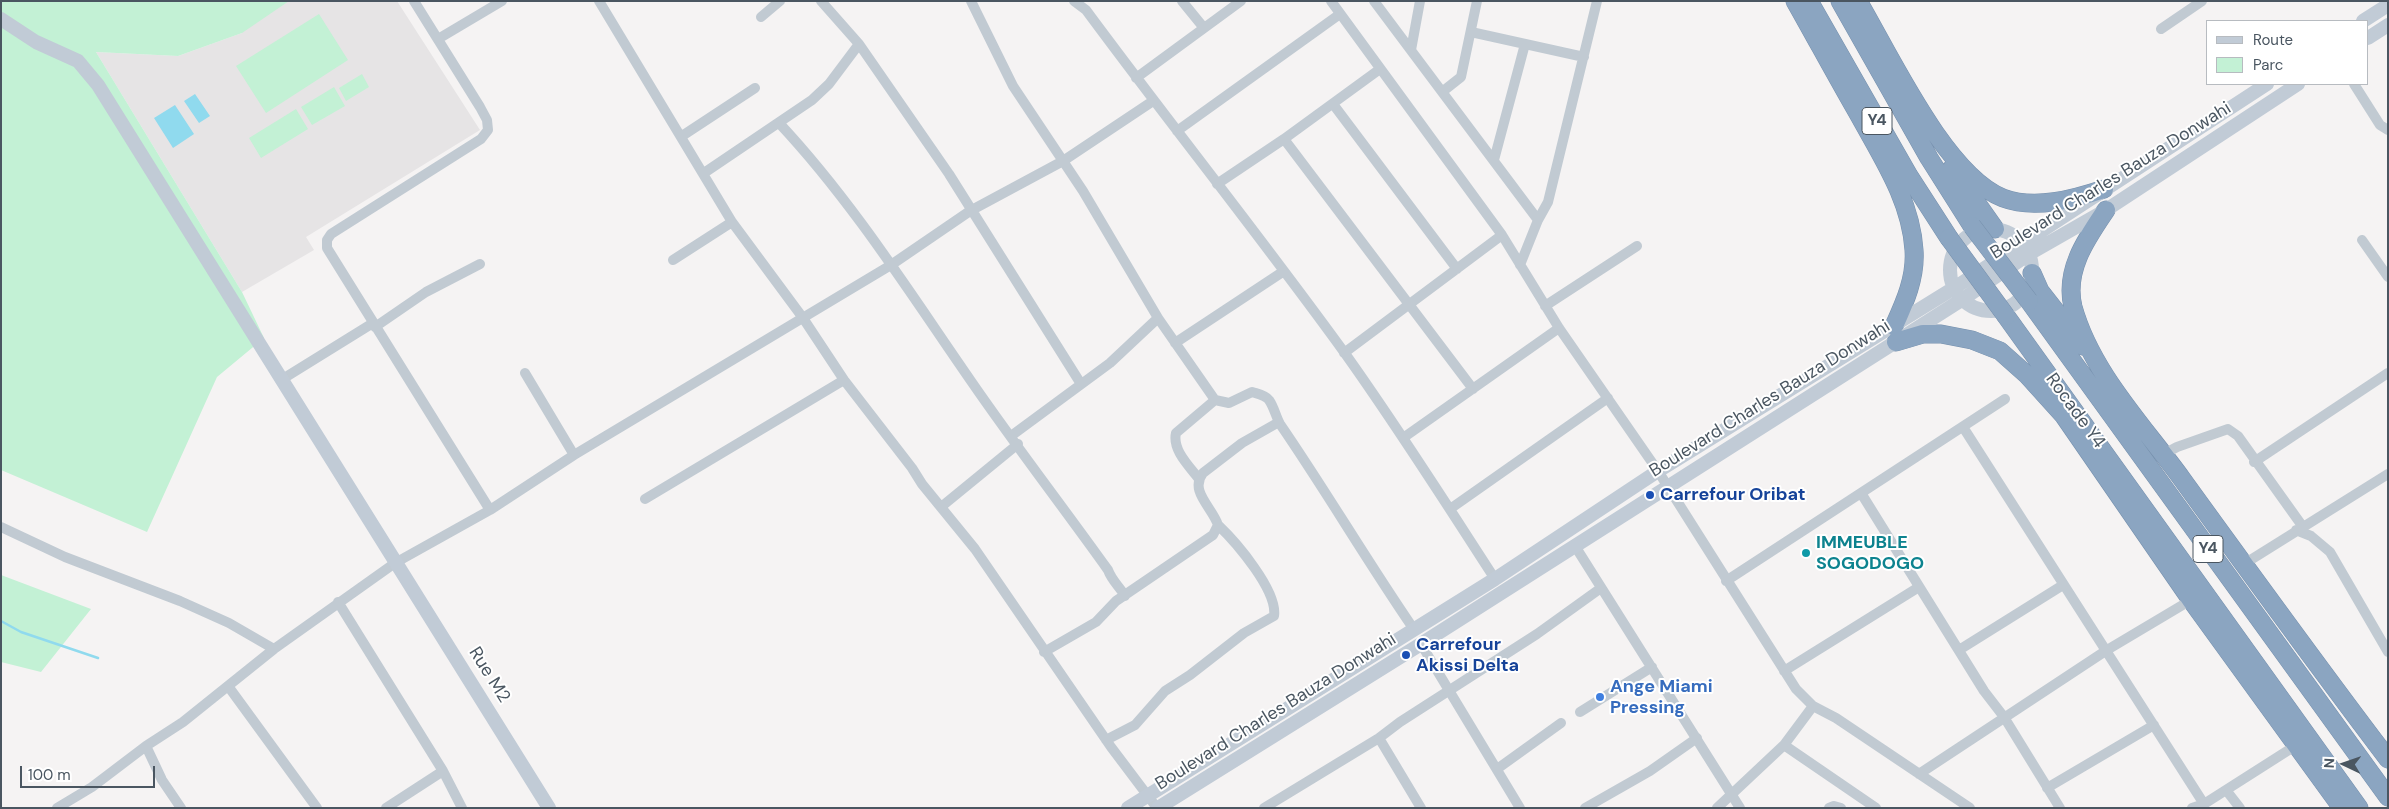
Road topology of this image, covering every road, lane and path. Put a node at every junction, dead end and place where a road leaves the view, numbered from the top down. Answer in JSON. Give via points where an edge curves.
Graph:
{"nodes":[{"id":1,"x":414,"y":1,"type":"edge"},
{"id":2,"x":502,"y":1,"type":"edge"},
{"id":3,"x":599,"y":1,"type":"edge"},
{"id":4,"x":780,"y":1,"type":"edge"},
{"id":5,"x":821,"y":1,"type":"edge"},
{"id":6,"x":971,"y":1,"type":"edge"},
{"id":7,"x":1074,"y":1,"type":"edge"},
{"id":8,"x":1182,"y":1,"type":"edge"},
{"id":9,"x":1241,"y":1,"type":"edge"},
{"id":10,"x":1374,"y":1,"type":"edge"},
{"id":11,"x":1420,"y":1,"type":"edge"},
{"id":12,"x":1477,"y":1,"type":"edge"},
{"id":13,"x":1795,"y":1,"type":"edge"},
{"id":14,"x":1809,"y":1,"type":"edge"},
{"id":15,"x":1840,"y":1,"type":"edge"},
{"id":16,"x":1858,"y":1,"type":"edge"},
{"id":17,"x":2202,"y":1,"type":"edge"},
{"id":18,"x":1594,"y":2,"type":"edge"},
{"id":19,"x":2388,"y":5,"type":"edge"},
{"id":20,"x":1336,"y":6,"type":"edge"},
{"id":21,"x":761,"y":17,"type":"dead end"},
{"id":22,"x":1,"y":20,"type":"edge"},
{"id":23,"x":2364,"y":20,"type":"edge"},
{"id":24,"x":2388,"y":25,"type":"edge"},
{"id":25,"x":1204,"y":28,"type":"junction"},
{"id":26,"x":2161,"y":29,"type":"dead end"},
{"id":27,"x":1471,"y":32,"type":"junction"},
{"id":28,"x":2369,"y":37,"type":"edge"},
{"id":29,"x":438,"y":39,"type":"junction"},
{"id":30,"x":859,"y":44,"type":"junction"},
{"id":31,"x":1525,"y":44,"type":"junction"},
{"id":32,"x":1411,"y":50,"type":"junction"},
{"id":33,"x":1584,"y":57,"type":"junction"},
{"id":34,"x":1380,"y":69,"type":"junction"},
{"id":35,"x":1136,"y":78,"type":"junction"},
{"id":36,"x":2265,"y":85,"type":"edge"},
{"id":37,"x":2296,"y":85,"type":"edge"},
{"id":38,"x":2355,"y":85,"type":"edge"},
{"id":39,"x":755,"y":88,"type":"dead end"},
{"id":40,"x":1442,"y":92,"type":"junction"},
{"id":41,"x":1153,"y":101,"type":"junction"},
{"id":42,"x":1333,"y":104,"type":"junction"},
{"id":43,"x":1927,"y":122,"type":"junction"},
{"id":44,"x":779,"y":123,"type":"junction"},
{"id":45,"x":2388,"y":130,"type":"edge"},
{"id":46,"x":1177,"y":131,"type":"junction"},
{"id":47,"x":682,"y":136,"type":"junction"},
{"id":48,"x":1284,"y":139,"type":"junction"},
{"id":49,"x":1494,"y":160,"type":"junction"},
{"id":50,"x":1063,"y":161,"type":"junction"},
{"id":51,"x":1889,"y":168,"type":"junction"},
{"id":52,"x":704,"y":173,"type":"junction"},
{"id":53,"x":1217,"y":184,"type":"junction"},
{"id":54,"x":2104,"y":189,"type":"junction"},
{"id":55,"x":2106,"y":210,"type":"junction"},
{"id":56,"x":970,"y":211,"type":"junction"},
{"id":57,"x":1538,"y":220,"type":"junction"},
{"id":58,"x":732,"y":222,"type":"junction"},
{"id":59,"x":1995,"y":229,"type":"junction"},
{"id":60,"x":1502,"y":235,"type":"junction"},
{"id":61,"x":2362,"y":240,"type":"dead end"},
{"id":62,"x":1637,"y":246,"type":"dead end"},
{"id":63,"x":2025,"y":248,"type":"junction"},
{"id":64,"x":1953,"y":256,"type":"junction"},
{"id":65,"x":673,"y":260,"type":"dead end"},
{"id":66,"x":480,"y":264,"type":"dead end"},
{"id":67,"x":891,"y":265,"type":"junction"},
{"id":68,"x":1520,"y":265,"type":"junction"},
{"id":69,"x":1457,"y":270,"type":"junction"},
{"id":70,"x":1284,"y":271,"type":"junction"},
{"id":71,"x":2032,"y":273,"type":"junction"},
{"id":72,"x":2388,"y":276,"type":"edge"},
{"id":73,"x":1954,"y":288,"type":"junction"},
{"id":74,"x":1963,"y":299,"type":"junction"},
{"id":75,"x":1409,"y":306,"type":"junction"},
{"id":76,"x":1545,"y":306,"type":"junction"},
{"id":77,"x":1999,"y":314,"type":"junction"},
{"id":78,"x":803,"y":318,"type":"junction"},
{"id":79,"x":1158,"y":318,"type":"junction"},
{"id":80,"x":374,"y":325,"type":"junction"},
{"id":81,"x":1559,"y":328,"type":"junction"},
{"id":82,"x":1895,"y":334,"type":"junction"},
{"id":83,"x":1175,"y":342,"type":"junction"},
{"id":84,"x":1344,"y":353,"type":"junction"},
{"id":85,"x":2103,"y":372,"type":"junction"},
{"id":86,"x":525,"y":373,"type":"dead end"},
{"id":87,"x":2388,"y":373,"type":"edge"},
{"id":88,"x":281,"y":380,"type":"junction"},
{"id":89,"x":844,"y":380,"type":"junction"},
{"id":90,"x":1081,"y":384,"type":"junction"},
{"id":91,"x":1473,"y":389,"type":"junction"},
{"id":92,"x":1608,"y":398,"type":"junction"},
{"id":93,"x":2005,"y":399,"type":"dead end"},
{"id":94,"x":1214,"y":400,"type":"junction"},
{"id":95,"x":2064,"y":416,"type":"junction"},
{"id":96,"x":1279,"y":422,"type":"junction"},
{"id":97,"x":1963,"y":427,"type":"junction"},
{"id":98,"x":1403,"y":438,"type":"junction"},
{"id":99,"x":1014,"y":440,"type":"junction"},
{"id":100,"x":2164,"y":454,"type":"junction"},
{"id":101,"x":574,"y":455,"type":"junction"},
{"id":102,"x":2254,"y":462,"type":"junction"},
{"id":103,"x":1658,"y":470,"type":"junction"},
{"id":104,"x":2388,"y":474,"type":"edge"},
{"id":105,"x":1199,"y":479,"type":"junction"},
{"id":106,"x":1667,"y":486,"type":"junction"},
{"id":107,"x":1861,"y":493,"type":"junction"},
{"id":108,"x":645,"y":499,"type":"dead end"},
{"id":109,"x":941,"y":507,"type":"junction"},
{"id":110,"x":1450,"y":509,"type":"junction"},
{"id":111,"x":490,"y":510,"type":"junction"},
{"id":112,"x":1218,"y":526,"type":"junction"},
{"id":113,"x":1,"y":527,"type":"edge"},
{"id":114,"x":2300,"y":528,"type":"junction"},
{"id":115,"x":1575,"y":546,"type":"junction"},
{"id":116,"x":395,"y":563,"type":"junction"},
{"id":117,"x":2244,"y":564,"type":"junction"},
{"id":118,"x":1495,"y":579,"type":"junction"},
{"id":119,"x":1726,"y":581,"type":"junction"},
{"id":120,"x":2063,"y":585,"type":"junction"},
{"id":121,"x":1919,"y":587,"type":"junction"},
{"id":122,"x":1601,"y":588,"type":"junction"},
{"id":123,"x":1125,"y":596,"type":"junction"},
{"id":124,"x":2191,"y":600,"type":"junction"},
{"id":125,"x":338,"y":602,"type":"junction"},
{"id":126,"x":1413,"y":628,"type":"junction"},
{"id":127,"x":1422,"y":644,"type":"junction"},
{"id":128,"x":274,"y":649,"type":"junction"},
{"id":129,"x":1959,"y":650,"type":"junction"},
{"id":130,"x":2107,"y":650,"type":"junction"},
{"id":131,"x":1044,"y":652,"type":"junction"},
{"id":132,"x":2388,"y":652,"type":"edge"},
{"id":133,"x":1652,"y":667,"type":"junction"},
{"id":134,"x":1784,"y":670,"type":"junction"},
{"id":135,"x":228,"y":686,"type":"junction"},
{"id":136,"x":1448,"y":690,"type":"junction"},
{"id":137,"x":1813,"y":706,"type":"junction"},
{"id":138,"x":1580,"y":712,"type":"dead end"},
{"id":139,"x":2004,"y":717,"type":"junction"},
{"id":140,"x":1560,"y":723,"type":"dead end"},
{"id":141,"x":2154,"y":725,"type":"junction"},
{"id":142,"x":1379,"y":738,"type":"junction"},
{"id":143,"x":1697,"y":738,"type":"junction"},
{"id":144,"x":1106,"y":740,"type":"junction"},
{"id":145,"x":1784,"y":744,"type":"junction"},
{"id":146,"x":146,"y":746,"type":"junction"},
{"id":147,"x":2295,"y":746,"type":"junction"},
{"id":148,"x":2388,"y":759,"type":"edge"},
{"id":149,"x":1497,"y":769,"type":"junction"},
{"id":150,"x":444,"y":771,"type":"junction"},
{"id":151,"x":1919,"y":774,"type":"junction"},
{"id":152,"x":2047,"y":788,"type":"junction"},
{"id":153,"x":2226,"y":790,"type":"junction"},
{"id":154,"x":1148,"y":796,"type":"junction"},
{"id":155,"x":1732,"y":796,"type":"junction"},
{"id":156,"x":2388,"y":797,"type":"edge"},
{"id":157,"x":2204,"y":804,"type":"junction"},
{"id":158,"x":57,"y":808,"type":"edge"},
{"id":159,"x":181,"y":808,"type":"edge"},
{"id":160,"x":317,"y":808,"type":"edge"},
{"id":161,"x":386,"y":808,"type":"edge"},
{"id":162,"x":462,"y":808,"type":"edge"},
{"id":163,"x":549,"y":808,"type":"edge"},
{"id":164,"x":1128,"y":808,"type":"edge"},
{"id":165,"x":1158,"y":808,"type":"edge"},
{"id":166,"x":1264,"y":808,"type":"edge"},
{"id":167,"x":1421,"y":808,"type":"edge"},
{"id":168,"x":1520,"y":808,"type":"edge"},
{"id":169,"x":1586,"y":808,"type":"edge"},
{"id":170,"x":1717,"y":808,"type":"edge"},
{"id":171,"x":1740,"y":808,"type":"edge"},
{"id":172,"x":1829,"y":808,"type":"edge"},
{"id":173,"x":1841,"y":808,"type":"edge"},
{"id":174,"x":1876,"y":808,"type":"edge"},
{"id":175,"x":1970,"y":808,"type":"edge"},
{"id":176,"x":2060,"y":808,"type":"edge"},
{"id":177,"x":2192,"y":808,"type":"edge"},
{"id":178,"x":2240,"y":808,"type":"edge"},
{"id":179,"x":2342,"y":808,"type":"edge"},
{"id":180,"x":2359,"y":808,"type":"edge"}],
"edges":[{"from":1,"to":29,"type":"street"},
{"from":2,"to":29,"type":"street"},
{"from":3,"to":47,"type":"street"},
{"from":4,"to":21,"type":"street"},
{"from":5,"to":30,"type":"street"},
{"from":6,"to":50,"type":"street","via":[[1013,86]]},
{"from":7,"to":35,"type":"street","via":[[1086,10]]},
{"from":8,"to":25,"type":"street"},
{"from":9,"to":25,"type":"street"},
{"from":10,"to":32,"type":"street"},
{"from":11,"to":32,"type":"street"},
{"from":12,"to":27,"type":"street"},
{"from":13,"to":51,"type":"highway"},
{"from":14,"to":77,"type":"highway","name":"Rocade Y4","number":"Y4","bridge":true,"via":[[1908,176]]},
{"from":15,"to":156,"type":"highway","name":"Rocade Y4","number":"Y4","bridge":true,"via":[[1929,158],[1972,226]]},
{"from":16,"to":43,"type":"highway"},
{"from":17,"to":26,"type":"street"},
{"from":18,"to":33,"type":"street"},
{"from":19,"to":23,"type":"main road"},
{"from":20,"to":34,"type":"street"},
{"from":20,"to":46,"type":"street"},
{"from":22,"to":88,"type":"main road","name":"Rue M2","via":[[36,42],[78,60],[98,85]]},
{"from":24,"to":28,"type":"main road"},
{"from":25,"to":35,"type":"street"},
{"from":27,"to":31,"type":"street"},
{"from":27,"to":40,"type":"street","via":[[1461,77]]},
{"from":29,"to":80,"type":"street","via":[[480,107],[488,130],[481,139],[331,234],[327,240],[327,248]]},
{"from":30,"to":44,"type":"street","via":[[829,84]]},
{"from":30,"to":56,"type":"street","via":[[949,174]]},
{"from":31,"to":33,"type":"street"},
{"from":31,"to":49,"type":"street"},
{"from":32,"to":40,"type":"street"},
{"from":33,"to":57,"type":"street","via":[[1548,202]]},
{"from":34,"to":42,"type":"street"},
{"from":34,"to":60,"type":"street"},
{"from":35,"to":41,"type":"street"},
{"from":36,"to":54,"type":"main road","name":"Boulevard Charles Bauza Donwahi"},
{"from":37,"to":55,"type":"main road","name":"Boulevard Charles Bauza Donwahi"},
{"from":38,"to":45,"type":"street","via":[[2380,125]]},
{"from":39,"to":47,"type":"street"},
{"from":40,"to":49,"type":"street"},
{"from":41,"to":46,"type":"street"},
{"from":41,"to":50,"type":"street"},
{"from":42,"to":48,"type":"street"},
{"from":42,"to":69,"type":"street"},
{"from":43,"to":54,"type":"highway","via":[[1961,166],[1982,186],[2004,198],[2054,201],[2074,199]]},
{"from":43,"to":59,"type":"highway","via":[[1948,163]]},
{"from":44,"to":52,"type":"street"},
{"from":44,"to":67,"type":"street","via":[[814,161]]},
{"from":46,"to":53,"type":"street"},
{"from":47,"to":52,"type":"street"},
{"from":48,"to":53,"type":"street"},
{"from":48,"to":75,"type":"street"},
{"from":49,"to":57,"type":"street"},
{"from":50,"to":56,"type":"street"},
{"from":50,"to":79,"type":"street"},
{"from":51,"to":64,"type":"highway"},
{"from":51,"to":82,"type":"highway","via":[[1912,227],[1915,252],[1913,277]]},
{"from":52,"to":58,"type":"street"},
{"from":53,"to":70,"type":"street"},
{"from":54,"to":63,"type":"main road","name":"Boulevard Charles Bauza Donwahi"},
{"from":55,"to":63,"type":"main road","name":"Boulevard Charles Bauza Donwahi"},
{"from":55,"to":85,"type":"highway","via":[[2082,244],[2072,282],[2073,306]]},
{"from":56,"to":67,"type":"street"},
{"from":56,"to":90,"type":"street"},
{"from":57,"to":68,"type":"street"},
{"from":58,"to":65,"type":"street"},
{"from":58,"to":78,"type":"street"},
{"from":59,"to":63,"type":"main road","via":[[2005,231]]},
{"from":59,"to":64,"type":"main road","via":[[1969,235]]},
{"from":60,"to":68,"type":"street"},
{"from":60,"to":69,"type":"street"},
{"from":61,"to":72,"type":"street"},
{"from":62,"to":76,"type":"street"},
{"from":63,"to":71,"type":"main road"},
{"from":63,"to":73,"type":"main road","name":"Boulevard Charles Bauza Donwahi"},
{"from":63,"to":74,"type":"main road","name":"Boulevard Charles Bauza Donwahi"},
{"from":64,"to":73,"type":"main road","via":[[1950,266]]},
{"from":66,"to":80,"type":"street","via":[[426,292]]},
{"from":67,"to":78,"type":"street"},
{"from":67,"to":99,"type":"street"},
{"from":68,"to":76,"type":"street"},
{"from":69,"to":75,"type":"street"},
{"from":70,"to":83,"type":"street"},
{"from":70,"to":84,"type":"street"},
{"from":71,"to":77,"type":"main road","via":[[2023,295]]},
{"from":71,"to":85,"type":"highway","via":[[2040,291]]},
{"from":73,"to":74,"type":"main road"},
{"from":73,"to":82,"type":"main road","name":"Boulevard Charles Bauza Donwahi"},
{"from":74,"to":77,"type":"main road","via":[[1971,306]]},
{"from":74,"to":82,"type":"main road","name":"Boulevard Charles Bauza Donwahi"},
{"from":75,"to":84,"type":"street"},
{"from":75,"to":91,"type":"street"},
{"from":76,"to":81,"type":"street"},
{"from":77,"to":95,"type":"highway"},
{"from":77,"to":180,"type":"highway","name":"Rocade Y4","number":"Y4"},
{"from":78,"to":89,"type":"street"},
{"from":78,"to":101,"type":"street"},
{"from":79,"to":83,"type":"street"},
{"from":79,"to":90,"type":"street","via":[[1110,363]]},
{"from":80,"to":88,"type":"street"},
{"from":80,"to":111,"type":"street"},
{"from":81,"to":91,"type":"street"},
{"from":81,"to":92,"type":"street"},
{"from":82,"to":95,"type":"highway","via":[[1941,334],[1972,340],[2000,351]]},
{"from":82,"to":103,"type":"main road","name":"Boulevard Charles Bauza Donwahi"},
{"from":82,"to":106,"type":"main road","name":"Boulevard Charles Bauza Donwahi"},
{"from":83,"to":94,"type":"street"},
{"from":84,"to":98,"type":"street"},
{"from":85,"to":100,"type":"highway"},
{"from":86,"to":101,"type":"street"},
{"from":87,"to":102,"type":"street"},
{"from":88,"to":116,"type":"main road","name":"Rue M2"},
{"from":89,"to":108,"type":"street"},
{"from":89,"to":109,"type":"street"},
{"from":90,"to":99,"type":"street"},
{"from":91,"to":98,"type":"street"},
{"from":92,"to":103,"type":"street"},
{"from":92,"to":110,"type":"street"},
{"from":93,"to":97,"type":"street"},
{"from":94,"to":96,"type":"street","via":[[1229,402],[1252,392],[1260,394],[1269,400]]},
{"from":94,"to":105,"type":"street","via":[[1176,433],[1174,440]]},
{"from":95,"to":124,"type":"highway"},
{"from":96,"to":105,"type":"street","via":[[1242,443]]},
{"from":96,"to":126,"type":"street"},
{"from":97,"to":107,"type":"street"},
{"from":97,"to":120,"type":"street"},
{"from":98,"to":110,"type":"street"},
{"from":99,"to":109,"type":"street"},
{"from":99,"to":123,"type":"street"},
{"from":100,"to":102,"type":"street","via":[[2228,429],[2238,436]]},
{"from":100,"to":117,"type":"highway"},
{"from":101,"to":111,"type":"street"},
{"from":102,"to":114,"type":"street"},
{"from":103,"to":106,"type":"street"},
{"from":103,"to":118,"type":"main road","name":"Boulevard Charles Bauza Donwahi"},
{"from":104,"to":114,"type":"street"},
{"from":105,"to":112,"type":"street","via":[[1199,492]]},
{"from":106,"to":115,"type":"main road","name":"Boulevard Charles Bauza Donwahi"},
{"from":106,"to":119,"type":"street"},
{"from":107,"to":119,"type":"street"},
{"from":107,"to":121,"type":"street"},
{"from":109,"to":131,"type":"street","via":[[1007,594]]},
{"from":110,"to":118,"type":"street"},
{"from":111,"to":116,"type":"street"},
{"from":112,"to":123,"type":"street","via":[[1213,535]]},
{"from":112,"to":144,"type":"street","via":[[1232,538],[1257,574],[1275,607],[1274,616],[1244,633],[1165,691],[1135,724]]},
{"from":113,"to":128,"type":"street","via":[[65,557],[229,623]]},
{"from":114,"to":117,"type":"street"},
{"from":114,"to":132,"type":"street","via":[[2330,552]]},
{"from":115,"to":122,"type":"street"},
{"from":115,"to":127,"type":"main road","name":"Boulevard Charles Bauza Donwahi"},
{"from":116,"to":125,"type":"street"},
{"from":116,"to":163,"type":"main road","name":"Rue M2"},
{"from":117,"to":148,"type":"highway"},
{"from":118,"to":126,"type":"main road","name":"Boulevard Charles Bauza Donwahi"},
{"from":119,"to":134,"type":"street"},
{"from":120,"to":129,"type":"street"},
{"from":120,"to":130,"type":"street"},
{"from":121,"to":129,"type":"street"},
{"from":121,"to":134,"type":"street"},
{"from":122,"to":133,"type":"street"},
{"from":122,"to":136,"type":"street","via":[[1537,634]]},
{"from":123,"to":131,"type":"street","via":[[1096,622]]},
{"from":124,"to":130,"type":"street"},
{"from":124,"to":147,"type":"highway"},
{"from":125,"to":128,"type":"street"},
{"from":125,"to":150,"type":"street"},
{"from":126,"to":154,"type":"main road","name":"Boulevard Charles Bauza Donwahi"},
{"from":127,"to":136,"type":"street"},
{"from":127,"to":165,"type":"main road","name":"Boulevard Charles Bauza Donwahi"},
{"from":128,"to":135,"type":"street"},
{"from":129,"to":139,"type":"street"},
{"from":130,"to":139,"type":"street"},
{"from":130,"to":141,"type":"street"},
{"from":131,"to":144,"type":"street"},
{"from":133,"to":138,"type":"street"},
{"from":133,"to":143,"type":"street"},
{"from":134,"to":137,"type":"street","via":[[1796,689]]},
{"from":135,"to":146,"type":"street"},
{"from":135,"to":160,"type":"street"},
{"from":136,"to":142,"type":"street"},
{"from":136,"to":149,"type":"street"},
{"from":137,"to":145,"type":"street"},
{"from":137,"to":151,"type":"street"},
{"from":139,"to":151,"type":"street"},
{"from":139,"to":152,"type":"street"},
{"from":140,"to":149,"type":"street"},
{"from":141,"to":152,"type":"street"},
{"from":141,"to":157,"type":"street"},
{"from":142,"to":166,"type":"street"},
{"from":142,"to":167,"type":"street"},
{"from":143,"to":155,"type":"street"},
{"from":143,"to":169,"type":"street","via":[[1650,771]]},
{"from":144,"to":154,"type":"street"},
{"from":145,"to":155,"type":"street"},
{"from":145,"to":174,"type":"street"},
{"from":146,"to":158,"type":"street","via":[[92,788]]},
{"from":146,"to":159,"type":"street","via":[[162,780]]},
{"from":147,"to":153,"type":"street"},
{"from":147,"to":179,"type":"highway"},
{"from":149,"to":168,"type":"street"},
{"from":150,"to":161,"type":"street"},
{"from":150,"to":162,"type":"street"},
{"from":151,"to":175,"type":"street"},
{"from":152,"to":176,"type":"street"},
{"from":153,"to":157,"type":"street"},
{"from":153,"to":178,"type":"street"},
{"from":154,"to":164,"type":"main road","name":"Boulevard Charles Bauza Donwahi"},
{"from":154,"to":165,"type":"street"},
{"from":155,"to":170,"type":"street"},
{"from":155,"to":171,"type":"street"},
{"from":157,"to":177,"type":"street"},
{"from":172,"to":173,"type":"street"}]}
